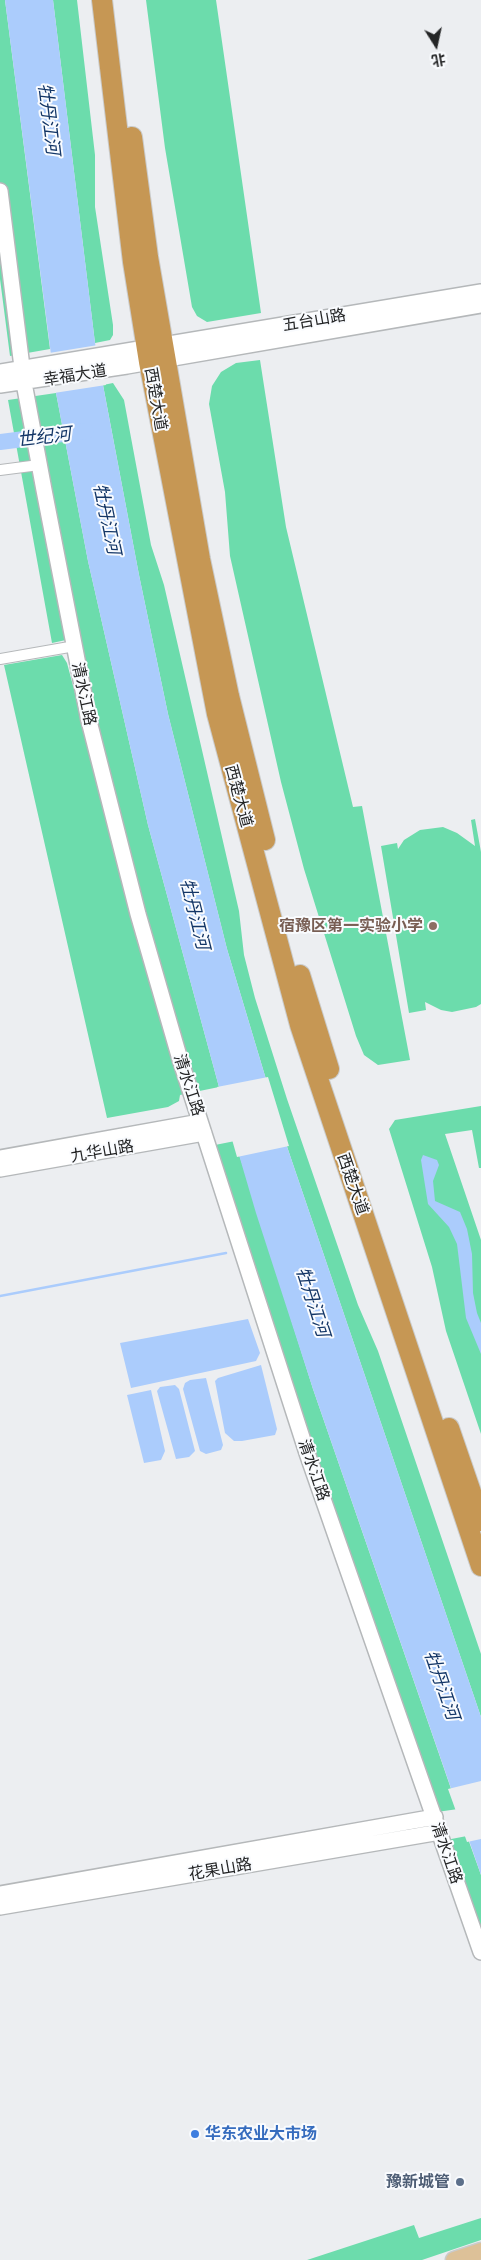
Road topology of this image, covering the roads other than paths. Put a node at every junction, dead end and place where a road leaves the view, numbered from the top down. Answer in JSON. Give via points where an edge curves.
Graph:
{"nodes":[{"id":1,"x":102,"y":0,"type":"edge"},
{"id":2,"x":115,"y":0,"type":"edge"},
{"id":3,"x":0,"y":192,"type":"edge"},
{"id":4,"x":481,"y":292,"type":"edge"},
{"id":5,"x":481,"y":305,"type":"edge"},
{"id":6,"x":156,"y":354,"type":"junction"},
{"id":7,"x":0,"y":372,"type":"edge"},
{"id":8,"x":24,"y":376,"type":"junction"},
{"id":9,"x":0,"y":386,"type":"edge"},
{"id":10,"x":38,"y":461,"type":"junction"},
{"id":11,"x":0,"y":470,"type":"edge"},
{"id":12,"x":74,"y":646,"type":"junction"},
{"id":13,"x":0,"y":659,"type":"edge"},
{"id":14,"x":202,"y":1128,"type":"junction"},
{"id":15,"x":0,"y":1158,"type":"edge"},
{"id":16,"x":0,"y":1169,"type":"edge"},
{"id":17,"x":481,"y":1521,"type":"edge"},
{"id":18,"x":481,"y":1566,"type":"edge"},
{"id":19,"x":435,"y":1817,"type":"junction"},
{"id":20,"x":440,"y":1832,"type":"junction"},
{"id":21,"x":0,"y":1894,"type":"edge"},
{"id":22,"x":0,"y":1907,"type":"edge"},
{"id":23,"x":481,"y":1952,"type":"edge"},
{"id":24,"x":481,"y":2251,"type":"edge"},
{"id":25,"x":454,"y":2260,"type":"edge"}],
"edges":[{"from":1,"to":6,"type":"highway","name":"西楚大道","via":[[133,262]]},
{"from":2,"to":6,"type":"highway","name":"西楚大道","via":[[147,249]]},
{"from":3,"to":8,"type":"street","name":"清水江路"},
{"from":4,"to":6,"type":"street","name":"五台山路"},
{"from":5,"to":6,"type":"street","name":"五台山路"},
{"from":6,"to":8,"type":"street","name":"幸福大道"},
{"from":6,"to":17,"type":"highway","name":"西楚大道","via":[[227,686],[289,935],[343,1115]]},
{"from":6,"to":18,"type":"highway","name":"西楚大道","via":[[176,508],[217,714],[300,1025]]},
{"from":7,"to":8,"type":"street","name":"幸福大道"},
{"from":8,"to":9,"type":"street","name":"幸福大道"},
{"from":8,"to":10,"type":"street","name":"清水江路"},
{"from":10,"to":11,"type":"street"},
{"from":10,"to":12,"type":"street","name":"清水江路"},
{"from":12,"to":13,"type":"street"},
{"from":12,"to":14,"type":"street","name":"清水江路","via":[[89,721],[138,914]]},
{"from":14,"to":15,"type":"street","name":"九华山路"},
{"from":14,"to":16,"type":"street","name":"九华山路"},
{"from":14,"to":19,"type":"street","name":"清水江路","via":[[308,1453]]},
{"from":19,"to":20,"type":"street","name":"清水江路"},
{"from":19,"to":21,"type":"street","name":"花果山路"},
{"from":20,"to":22,"type":"street","name":"花果山路"},
{"from":20,"to":23,"type":"street","name":"清水江路"},
{"from":24,"to":25,"type":"main road"}]}
